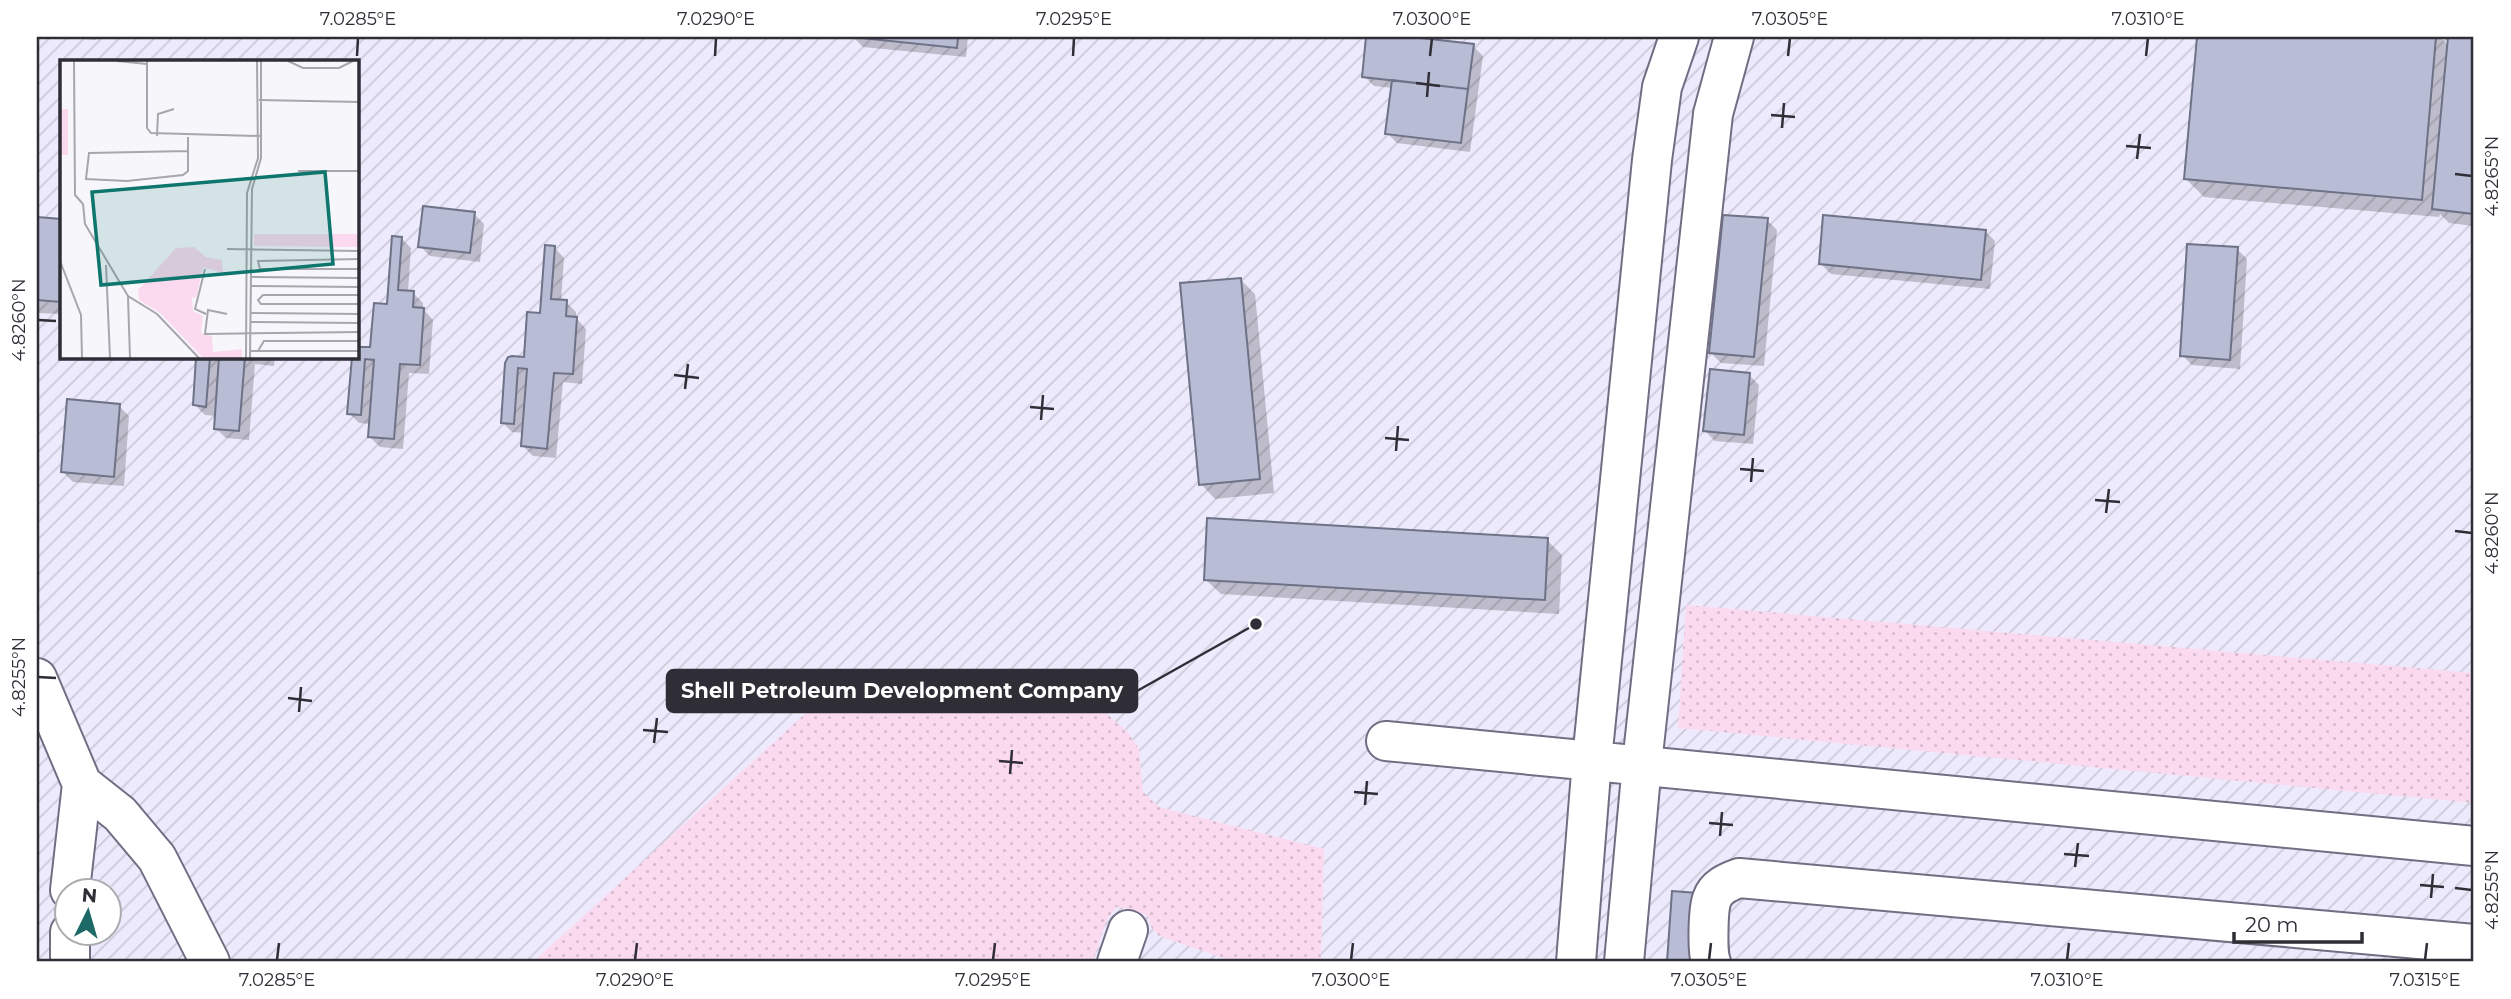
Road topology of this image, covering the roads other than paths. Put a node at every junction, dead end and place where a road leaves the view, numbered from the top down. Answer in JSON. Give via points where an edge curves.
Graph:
{"nodes":[{"id":1,"x":1679,"y":37,"type":"edge"},
{"id":2,"x":1734,"y":37,"type":"edge"},
{"id":3,"x":37,"y":678,"type":"edge"},
{"id":4,"x":1386,"y":741,"type":"dead end"},
{"id":5,"x":1592,"y":760,"type":"junction"},
{"id":6,"x":1642,"y":764,"type":"junction"},
{"id":7,"x":82,"y":784,"type":"junction"},
{"id":8,"x":2474,"y":846,"type":"edge"},
{"id":9,"x":72,"y":876,"type":"edge"},
{"id":10,"x":2474,"y":944,"type":"edge"},
{"id":11,"x":210,"y":962,"type":"edge"},
{"id":12,"x":1576,"y":962,"type":"edge"},
{"id":13,"x":1624,"y":962,"type":"edge"},
{"id":14,"x":1710,"y":962,"type":"edge"}],
"edges":[{"from":1,"to":5,"type":"street","via":[[1662,87],[1652,160]]},
{"from":2,"to":6,"type":"street","via":[[1713,114]]},
{"from":3,"to":7,"type":"street"},
{"from":4,"to":5,"type":"street"},
{"from":5,"to":6,"type":"street"},
{"from":5,"to":12,"type":"street"},
{"from":6,"to":8,"type":"street"},
{"from":6,"to":13,"type":"street"},
{"from":7,"to":9,"type":"street"},
{"from":7,"to":11,"type":"street","via":[[120,814],[157,858]]},
{"from":10,"to":14,"type":"street","via":[[1739,878],[1723,884],[1712,898]]}]}
